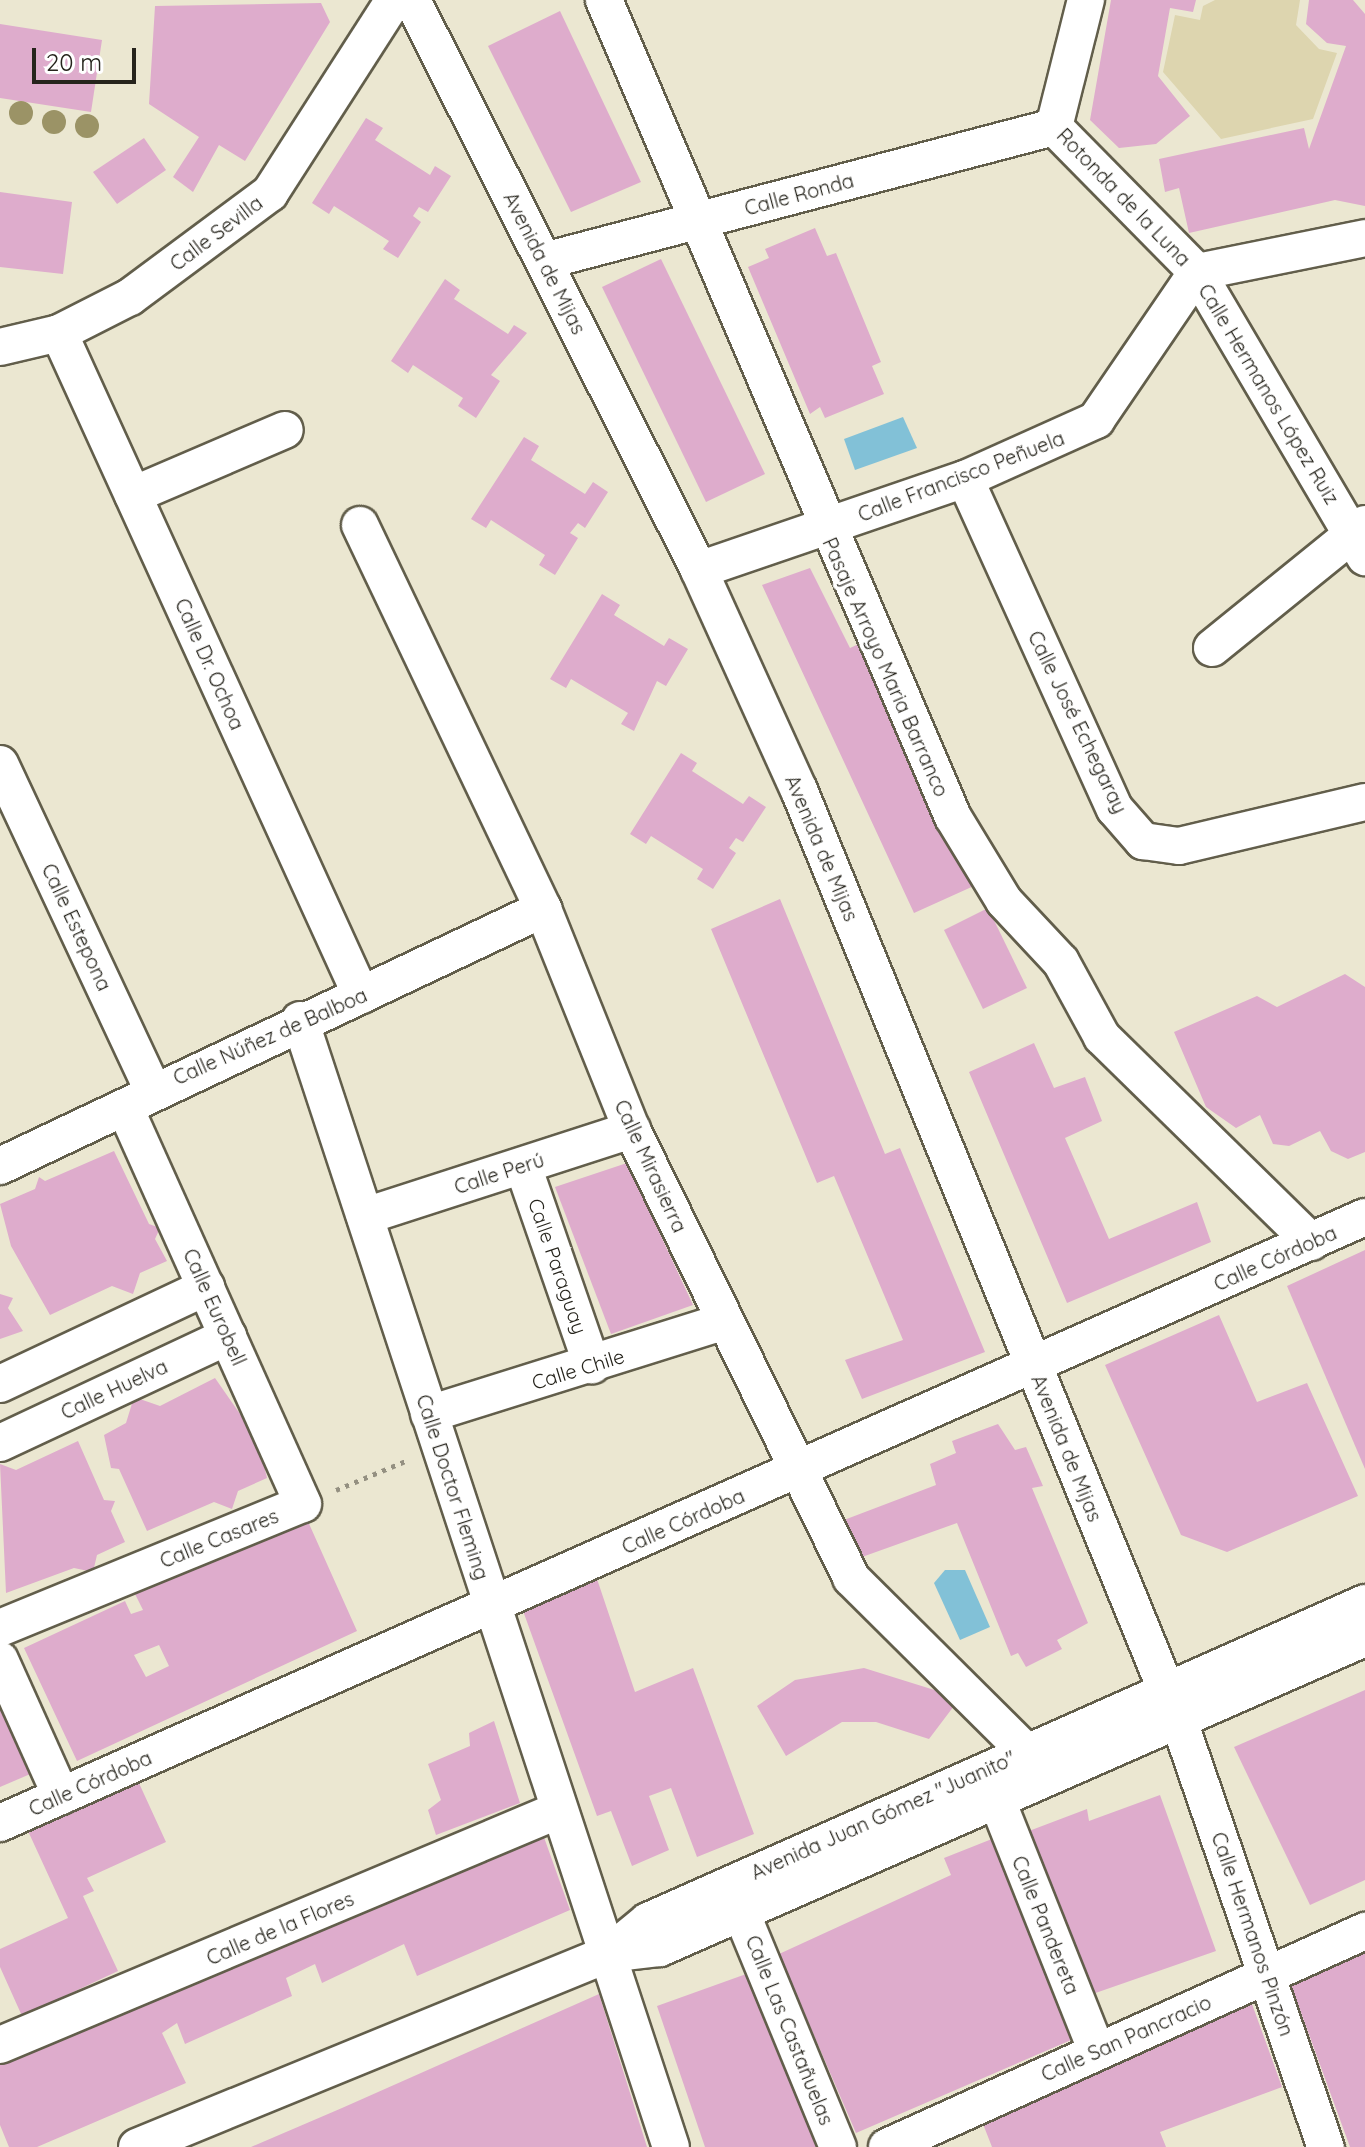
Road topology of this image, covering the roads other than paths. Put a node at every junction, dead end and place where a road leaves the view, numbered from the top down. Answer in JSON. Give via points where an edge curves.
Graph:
{"nodes":[{"id":1,"x":394,"y":0,"type":"edge"},
{"id":2,"x":412,"y":0,"type":"edge"},
{"id":3,"x":604,"y":0,"type":"edge"},
{"id":4,"x":1086,"y":0,"type":"edge"},
{"id":5,"x":1054,"y":127,"type":"junction"},
{"id":6,"x":694,"y":222,"type":"junction"},
{"id":7,"x":1365,"y":238,"type":"edge"},
{"id":8,"x":544,"y":261,"type":"junction"},
{"id":9,"x":1197,"y":272,"type":"junction"},
{"id":10,"x":59,"y":333,"type":"junction"},
{"id":11,"x":0,"y":347,"type":"edge"},
{"id":12,"x":285,"y":430,"type":"dead end"},
{"id":13,"x":965,"y":479,"type":"junction"},
{"id":14,"x":133,"y":495,"type":"junction"},
{"id":15,"x":360,"y":525,"type":"dead end"},
{"id":16,"x":824,"y":527,"type":"junction"},
{"id":17,"x":1360,"y":538,"type":"edge"},
{"id":18,"x":699,"y":570,"type":"junction"},
{"id":19,"x":1212,"y":648,"type":"dead end"},
{"id":20,"x":0,"y":764,"type":"edge"},
{"id":21,"x":1365,"y":802,"type":"edge"},
{"id":22,"x":543,"y":909,"type":"junction"},
{"id":23,"x":361,"y":995,"type":"junction"},
{"id":24,"x":300,"y":1020,"type":"junction"},
{"id":25,"x":140,"y":1100,"type":"junction"},
{"id":26,"x":632,"y":1130,"type":"junction"},
{"id":27,"x":0,"y":1166,"type":"edge"},
{"id":28,"x":523,"y":1166,"type":"junction"},
{"id":29,"x":365,"y":1216,"type":"junction"},
{"id":30,"x":1365,"y":1217,"type":"edge"},
{"id":31,"x":1311,"y":1242,"type":"junction"},
{"id":32,"x":206,"y":1287,"type":"junction"},
{"id":33,"x":725,"y":1321,"type":"junction"},
{"id":34,"x":228,"y":1336,"type":"junction"},
{"id":35,"x":592,"y":1365,"type":"junction"},
{"id":36,"x":1035,"y":1368,"type":"junction"},
{"id":37,"x":0,"y":1384,"type":"edge"},
{"id":38,"x":434,"y":1430,"type":"junction"},
{"id":39,"x":0,"y":1443,"type":"edge"},
{"id":40,"x":798,"y":1470,"type":"junction"},
{"id":41,"x":303,"y":1504,"type":"joint"},
{"id":42,"x":1365,"y":1603,"type":"edge"},
{"id":43,"x":491,"y":1606,"type":"junction"},
{"id":44,"x":0,"y":1628,"type":"edge"},
{"id":45,"x":1365,"y":1638,"type":"edge"},
{"id":46,"x":0,"y":1660,"type":"edge"},
{"id":47,"x":1172,"y":1705,"type":"junction"},
{"id":48,"x":1025,"y":1751,"type":"junction"},
{"id":49,"x":61,"y":1796,"type":"junction"},
{"id":50,"x":996,"y":1798,"type":"junction"},
{"id":51,"x":559,"y":1810,"type":"junction"},
{"id":52,"x":0,"y":1823,"type":"edge"},
{"id":53,"x":741,"y":1912,"type":"junction"},
{"id":54,"x":1365,"y":1931,"type":"edge"},
{"id":55,"x":608,"y":1954,"type":"junction"},
{"id":56,"x":1266,"y":1975,"type":"junction"},
{"id":57,"x":0,"y":2045,"type":"edge"},
{"id":58,"x":1097,"y":2052,"type":"junction"},
{"id":59,"x":137,"y":2147,"type":"edge"},
{"id":60,"x":671,"y":2147,"type":"edge"},
{"id":61,"x":838,"y":2147,"type":"edge"},
{"id":62,"x":887,"y":2147,"type":"edge"},
{"id":63,"x":1326,"y":2147,"type":"edge"}],
"edges":[{"from":1,"to":10,"type":"street","name":"Calle Sevilla","via":[[270,193],[130,297]]},
{"from":2,"to":8,"type":"street","name":"Avenida de Mijas"},
{"from":3,"to":6,"type":"street","name":"Pasaje Arroyo Maria Barranco"},
{"from":4,"to":5,"type":"street","name":"Rotonda de la Luna"},
{"from":5,"to":6,"type":"street","name":"Calle Ronda"},
{"from":5,"to":9,"type":"street","name":"Rotonda de la Luna"},
{"from":6,"to":8,"type":"street","name":"Calle Ronda"},
{"from":6,"to":16,"type":"street","name":"Pasaje Arroyo Maria Barranco"},
{"from":7,"to":9,"type":"street","name":"Rotonda de la Luna"},
{"from":8,"to":18,"type":"street","name":"Avenida de Mijas"},
{"from":9,"to":13,"type":"street","name":"Calle Francisco Peñuela","via":[[1096,420]]},
{"from":9,"to":17,"type":"street","name":"Calle Hermanos López Ruiz"},
{"from":10,"to":11,"type":"street","name":"Calle Sevilla"},
{"from":10,"to":14,"type":"street","name":"Calle Dr. Ochoa"},
{"from":12,"to":14,"type":"street"},
{"from":13,"to":16,"type":"street","name":"Calle Francisco Peñuela"},
{"from":13,"to":21,"type":"street","name":"Calle José Echegaray","via":[[1115,809],[1143,841],[1179,846]]},
{"from":14,"to":23,"type":"street","name":"Calle Dr. Ochoa"},
{"from":15,"to":22,"type":"street","name":"Calle Mirasierra"},
{"from":16,"to":18,"type":"street","name":"Calle Francisco Peñuela"},
{"from":16,"to":31,"type":"street","name":"Pasaje Arroyo Maria Barranco","via":[[953,817],[1004,901],[1061,962],[1102,1037]]},
{"from":17,"to":19,"type":"street"},
{"from":18,"to":36,"type":"street","name":"Avenida de Mijas","via":[[799,790]]},
{"from":20,"to":25,"type":"street","name":"Calle Estepona"},
{"from":22,"to":23,"type":"street","name":"Calle Núñez de Balboa"},
{"from":22,"to":26,"type":"street","name":"Calle Mirasierra"},
{"from":23,"to":24,"type":"street","name":"Calle Núñez de Balboa"},
{"from":24,"to":25,"type":"street","name":"Calle Núñez de Balboa"},
{"from":24,"to":29,"type":"street","name":"Calle Doctor Fleming"},
{"from":25,"to":27,"type":"street","name":"Calle Núñez de Balboa"},
{"from":25,"to":32,"type":"street","name":"Calle Eurobell"},
{"from":26,"to":28,"type":"street","name":"Calle Perú"},
{"from":26,"to":33,"type":"street","name":"Calle Mirasierra"},
{"from":28,"to":29,"type":"street","name":"Calle Perú"},
{"from":28,"to":35,"type":"street","name":"Calle Paraguay"},
{"from":29,"to":38,"type":"street","name":"Calle Doctor Fleming"},
{"from":30,"to":31,"type":"street","name":"Calle Córdoba"},
{"from":31,"to":36,"type":"street","name":"Calle Córdoba"},
{"from":32,"to":34,"type":"street","name":"Calle Eurobell"},
{"from":32,"to":37,"type":"street"},
{"from":33,"to":35,"type":"street","name":"Calle Chile"},
{"from":33,"to":40,"type":"street","name":"Calle Mirasierra"},
{"from":34,"to":39,"type":"street","name":"Calle Huelva"},
{"from":34,"to":41,"type":"street","name":"Calle Eurobell"},
{"from":35,"to":38,"type":"street","name":"Calle Chile"},
{"from":36,"to":40,"type":"street","name":"Calle Córdoba"},
{"from":36,"to":47,"type":"street","name":"Avenida de Mijas"},
{"from":38,"to":43,"type":"street","name":"Calle Doctor Fleming"},
{"from":40,"to":43,"type":"street","name":"Calle Córdoba"},
{"from":40,"to":48,"type":"street","name":"Calle Mirasierra","via":[[851,1578]]},
{"from":41,"to":44,"type":"street","name":"Calle Casares"},
{"from":42,"to":47,"type":"street"},
{"from":43,"to":49,"type":"street","name":"Calle Córdoba"},
{"from":43,"to":51,"type":"street","name":"Calle Doctor Fleming"},
{"from":45,"to":47,"type":"street"},
{"from":46,"to":49,"type":"street"},
{"from":47,"to":48,"type":"street","name":"Avenida Juan Gómez \"Juanito\""},
{"from":47,"to":50,"type":"street","name":"Avenida Juan Gómez \"Juanito\""},
{"from":47,"to":56,"type":"street","name":"Calle Hermanos Pinzón"},
{"from":48,"to":55,"type":"street","name":"Avenida Juan Gómez \"Juanito\"","via":[[648,1921]]},
{"from":49,"to":52,"type":"street","name":"Calle Córdoba"},
{"from":50,"to":53,"type":"street","name":"Avenida Juan Gómez \"Juanito\""},
{"from":50,"to":58,"type":"street","name":"Calle Pandereta"},
{"from":51,"to":55,"type":"street","name":"Calle Doctor Fleming"},
{"from":51,"to":57,"type":"street","name":"Calle de la Flores"},
{"from":53,"to":55,"type":"street","name":"Avenida Juan Gómez \"Juanito\"","via":[[660,1948]]},
{"from":53,"to":61,"type":"street","name":"Calle Las Castañuelas"},
{"from":54,"to":56,"type":"street","name":"Calle San Pancracio"},
{"from":55,"to":59,"type":"street","name":"Avenida Juan Gómez \"Juanito\""},
{"from":55,"to":60,"type":"street","name":"Calle Doctor Fleming"},
{"from":56,"to":58,"type":"street","name":"Calle San Pancracio"},
{"from":56,"to":63,"type":"street","name":"Calle Hermanos Pinzón"},
{"from":58,"to":62,"type":"street","name":"Calle San Pancracio"}]}
